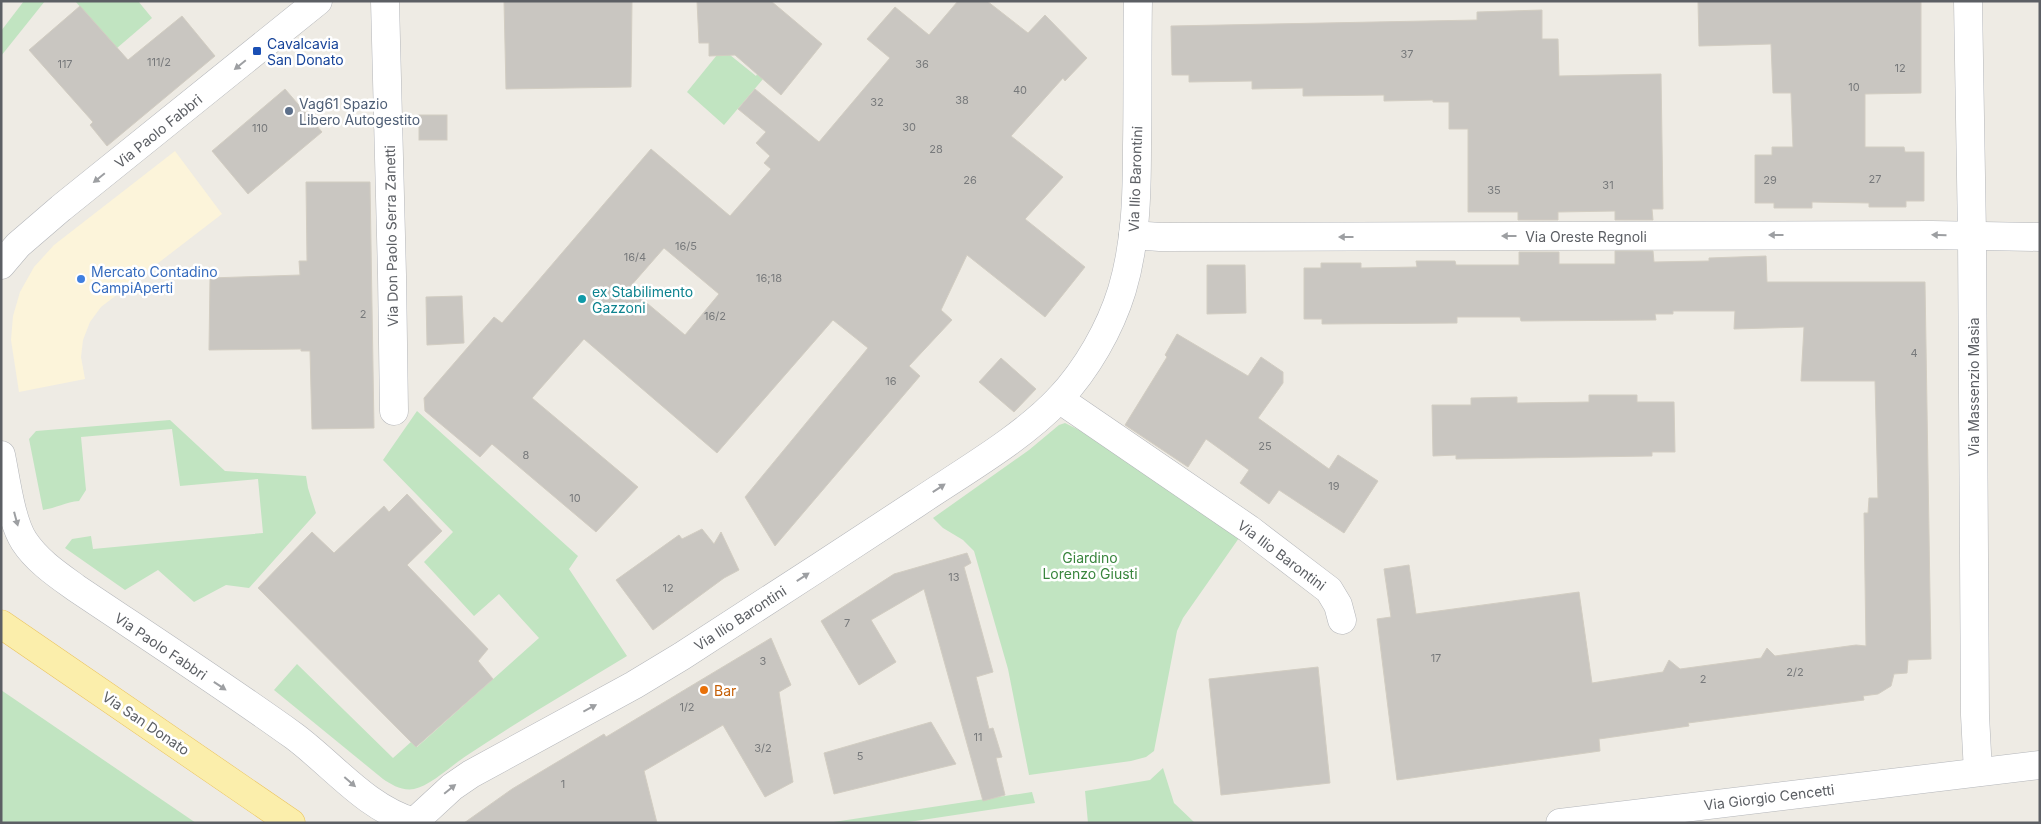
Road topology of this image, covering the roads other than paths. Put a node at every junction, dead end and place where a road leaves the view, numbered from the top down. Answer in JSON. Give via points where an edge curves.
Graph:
{"nodes":[{"id":1,"x":318,"y":1,"type":"edge"},
{"id":2,"x":385,"y":1,"type":"edge"},
{"id":3,"x":1138,"y":1,"type":"edge"},
{"id":4,"x":1968,"y":1,"type":"edge"},
{"id":5,"x":1133,"y":236,"type":"junction"},
{"id":6,"x":1972,"y":236,"type":"junction"},
{"id":7,"x":2040,"y":237,"type":"edge"},
{"id":8,"x":1,"y":265,"type":"edge"},
{"id":9,"x":1059,"y":399,"type":"junction"},
{"id":10,"x":394,"y":411,"type":"dead end"},
{"id":11,"x":1,"y":455,"type":"edge"},
{"id":12,"x":1342,"y":620,"type":"dead end"},
{"id":13,"x":1,"y":624,"type":"edge"},
{"id":14,"x":2040,"y":765,"type":"edge"},
{"id":15,"x":1978,"y":772,"type":"junction"},
{"id":16,"x":373,"y":812,"type":"edge"},
{"id":17,"x":284,"y":817,"type":"edge"},
{"id":18,"x":413,"y":822,"type":"edge"},
{"id":19,"x":1560,"y":823,"type":"edge"}],
"edges":[{"from":1,"to":8,"type":"street","name":"Via Paolo Fabbri","one_way":true,"via":[[61,208],[18,245]]},
{"from":2,"to":10,"type":"street","name":"Via Don Paolo Serra Zanetti"},
{"from":3,"to":5,"type":"street","name":"Via Ilio Barontini","via":[[1137,180]]},
{"from":4,"to":6,"type":"street","name":"Via Massenzio Masìa"},
{"from":6,"to":5,"type":"street","name":"Via Oreste Regnoli","one_way":true},
{"from":5,"to":9,"type":"street","name":"Via Ilio Barontini","via":[[1114,313],[1088,360]]},
{"from":6,"to":7,"type":"street","name":"Via Oreste Regnoli"},
{"from":6,"to":15,"type":"street","name":"Via Massenzio Masìa"},
{"from":9,"to":12,"type":"street","name":"Via Ilio Barontini","via":[[1249,529],[1329,590]]},
{"from":18,"to":9,"type":"street","name":"Via Ilio Barontini","one_way":true,"via":[[471,774],[634,685],[754,610],[986,456]]},
{"from":11,"to":16,"type":"street","name":"Via Paolo Fabbri","one_way":true,"via":[[18,527],[34,553],[76,588],[293,735]]},
{"from":13,"to":17,"type":"main road","name":"Via San Donato"},
{"from":14,"to":15,"type":"street","name":"Via Giorgio Cencetti"},
{"from":15,"to":19,"type":"street","name":"Via Giorgio Cencetti"},
{"from":16,"to":18,"type":"street","name":"Via Paolo Fabbri","via":[[391,813]]}]}
